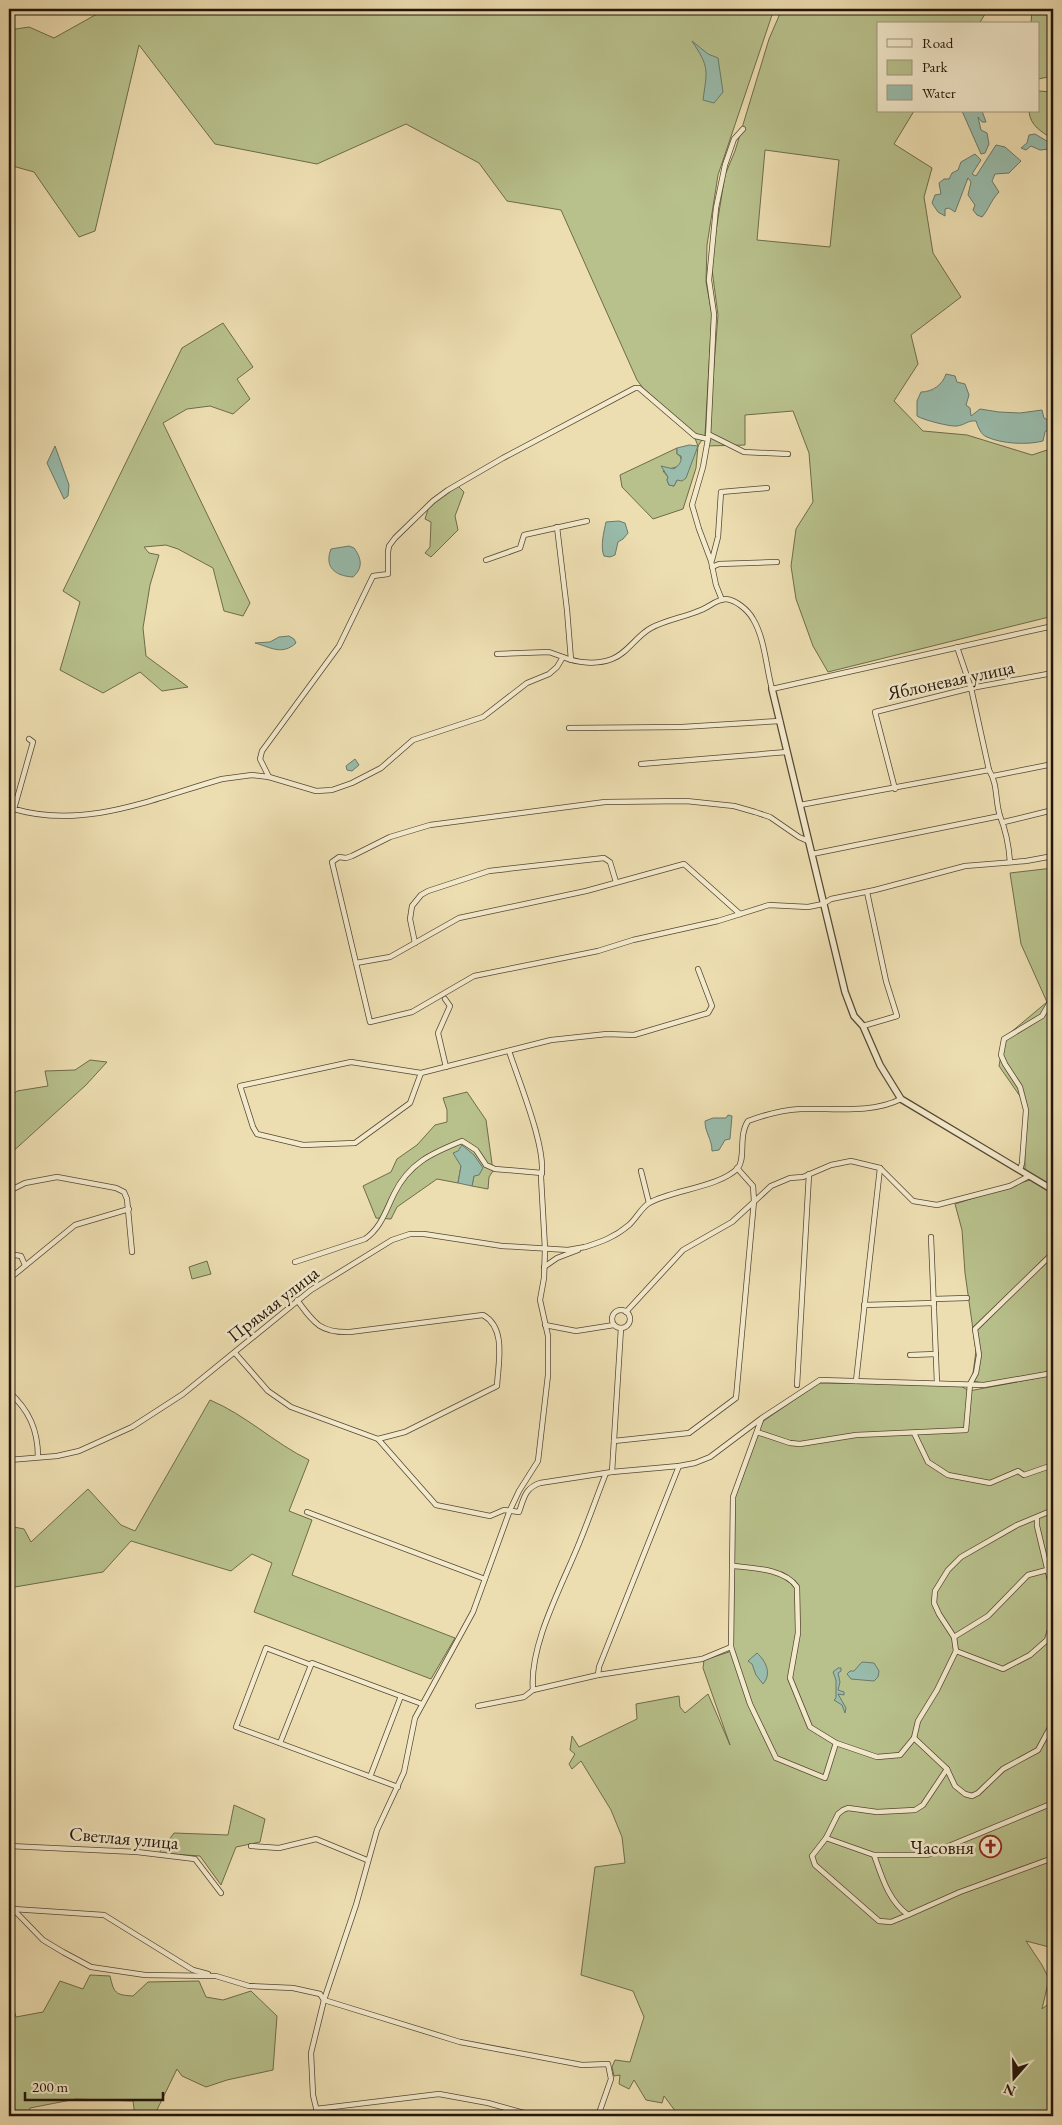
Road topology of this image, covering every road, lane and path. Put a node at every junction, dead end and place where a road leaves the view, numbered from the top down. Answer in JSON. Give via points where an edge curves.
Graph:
{"nodes":[{"id":1,"x":743,"y":129,"type":"dead end"},
{"id":2,"x":708,"y":437,"type":"junction"},
{"id":3,"x":788,"y":454,"type":"dead end"},
{"id":4,"x":766,"y":488,"type":"dead end"},
{"id":5,"x":587,"y":521,"type":"dead end"},
{"id":6,"x":557,"y":527,"type":"junction"},
{"id":7,"x":486,"y":560,"type":"dead end"},
{"id":8,"x":711,"y":561,"type":"junction"},
{"id":9,"x":776,"y":562,"type":"dead end"},
{"id":10,"x":712,"y":568,"type":"junction"},
{"id":11,"x":722,"y":600,"type":"junction"},
{"id":12,"x":1053,"y":626,"type":"edge"},
{"id":13,"x":958,"y":647,"type":"junction"},
{"id":14,"x":497,"y":654,"type":"dead end"},
{"id":15,"x":563,"y":657,"type":"junction"},
{"id":16,"x":571,"y":660,"type":"junction"},
{"id":17,"x":1053,"y":673,"type":"edge"},
{"id":18,"x":971,"y":688,"type":"junction"},
{"id":19,"x":772,"y":689,"type":"junction"},
{"id":20,"x":780,"y":721,"type":"junction"},
{"id":21,"x":569,"y":728,"type":"dead end"},
{"id":22,"x":29,"y":739,"type":"dead end"},
{"id":23,"x":787,"y":752,"type":"junction"},
{"id":24,"x":642,"y":764,"type":"dead end"},
{"id":25,"x":1053,"y":764,"type":"edge"},
{"id":26,"x":989,"y":770,"type":"junction"},
{"id":27,"x":269,"y":776,"type":"junction"},
{"id":28,"x":993,"y":776,"type":"junction"},
{"id":29,"x":895,"y":789,"type":"junction"},
{"id":30,"x":800,"y":805,"type":"junction"},
{"id":31,"x":1053,"y":810,"type":"edge"},
{"id":32,"x":1000,"y":816,"type":"junction"},
{"id":33,"x":1004,"y":822,"type":"junction"},
{"id":34,"x":808,"y":841,"type":"junction"},
{"id":35,"x":812,"y":854,"type":"junction"},
{"id":36,"x":1053,"y":856,"type":"edge"},
{"id":37,"x":1010,"y":862,"type":"junction"},
{"id":38,"x":616,"y":882,"type":"junction"},
{"id":39,"x":867,"y":892,"type":"junction"},
{"id":40,"x":823,"y":904,"type":"junction"},
{"id":41,"x":740,"y":914,"type":"junction"},
{"id":42,"x":415,"y":943,"type":"junction"},
{"id":43,"x":356,"y":963,"type":"junction"},
{"id":44,"x":698,"y":969,"type":"dead end"},
{"id":45,"x":1053,"y":997,"type":"edge"},
{"id":46,"x":445,"y":999,"type":"dead end"},
{"id":47,"x":863,"y":1026,"type":"junction"},
{"id":48,"x":509,"y":1051,"type":"junction"},
{"id":49,"x":446,"y":1067,"type":"junction"},
{"id":50,"x":421,"y":1072,"type":"junction"},
{"id":51,"x":901,"y":1099,"type":"junction"},
{"id":52,"x":737,"y":1168,"type":"junction"},
{"id":53,"x":880,"y":1168,"type":"junction"},
{"id":54,"x":1020,"y":1170,"type":"junction"},
{"id":55,"x":641,"y":1171,"type":"dead end"},
{"id":56,"x":542,"y":1173,"type":"junction"},
{"id":57,"x":809,"y":1174,"type":"junction"},
{"id":58,"x":1029,"y":1176,"type":"junction"},
{"id":59,"x":1053,"y":1190,"type":"edge"},
{"id":60,"x":9,"y":1191,"type":"edge"},
{"id":61,"x":754,"y":1201,"type":"junction"},
{"id":62,"x":649,"y":1203,"type":"junction"},
{"id":63,"x":129,"y":1209,"type":"junction"},
{"id":64,"x":931,"y":1237,"type":"dead end"},
{"id":65,"x":585,"y":1247,"type":"junction"},
{"id":66,"x":545,"y":1250,"type":"junction"},
{"id":67,"x":132,"y":1252,"type":"dead end"},
{"id":68,"x":9,"y":1254,"type":"edge"},
{"id":69,"x":1053,"y":1259,"type":"edge"},
{"id":70,"x":295,"y":1262,"type":"dead end"},
{"id":71,"x":25,"y":1265,"type":"junction"},
{"id":72,"x":544,"y":1267,"type":"junction"},
{"id":73,"x":9,"y":1279,"type":"edge"},
{"id":74,"x":967,"y":1298,"type":"dead end"},
{"id":75,"x":297,"y":1300,"type":"junction"},
{"id":76,"x":934,"y":1301,"type":"junction"},
{"id":77,"x":864,"y":1305,"type":"junction"},
{"id":78,"x":626,"y":1312,"type":"junction"},
{"id":79,"x":545,"y":1325,"type":"junction"},
{"id":80,"x":614,"y":1325,"type":"junction"},
{"id":81,"x":621,"y":1328,"type":"junction"},
{"id":82,"x":235,"y":1353,"type":"junction"},
{"id":83,"x":936,"y":1354,"type":"junction"},
{"id":84,"x":910,"y":1355,"type":"dead end"},
{"id":85,"x":1053,"y":1373,"type":"edge"},
{"id":86,"x":856,"y":1381,"type":"junction"},
{"id":87,"x":937,"y":1383,"type":"junction"},
{"id":88,"x":970,"y":1384,"type":"junction"},
{"id":89,"x":797,"y":1385,"type":"dead end"},
{"id":90,"x":9,"y":1392,"type":"edge"},
{"id":91,"x":11,"y":1398,"type":"edge"},
{"id":92,"x":762,"y":1418,"type":"junction"},
{"id":93,"x":757,"y":1432,"type":"junction"},
{"id":94,"x":914,"y":1432,"type":"junction"},
{"id":95,"x":378,"y":1439,"type":"junction"},
{"id":96,"x":614,"y":1441,"type":"junction"},
{"id":97,"x":38,"y":1457,"type":"junction"},
{"id":98,"x":9,"y":1460,"type":"edge"},
{"id":99,"x":1053,"y":1465,"type":"edge"},
{"id":100,"x":679,"y":1466,"type":"junction"},
{"id":101,"x":612,"y":1472,"type":"junction"},
{"id":102,"x":606,"y":1473,"type":"junction"},
{"id":103,"x":510,"y":1510,"type":"junction"},
{"id":104,"x":1053,"y":1510,"type":"edge"},
{"id":105,"x":306,"y":1512,"type":"dead end"},
{"id":106,"x":1037,"y":1518,"type":"junction"},
{"id":107,"x":734,"y":1566,"type":"junction"},
{"id":108,"x":1048,"y":1570,"type":"junction"},
{"id":109,"x":485,"y":1579,"type":"junction"},
{"id":110,"x":1053,"y":1593,"type":"edge"},
{"id":111,"x":1053,"y":1618,"type":"edge"},
{"id":112,"x":954,"y":1637,"type":"junction"},
{"id":113,"x":731,"y":1647,"type":"junction"},
{"id":114,"x":956,"y":1651,"type":"junction"},
{"id":115,"x":311,"y":1665,"type":"junction"},
{"id":116,"x":598,"y":1676,"type":"junction"},
{"id":117,"x":533,"y":1690,"type":"junction"},
{"id":118,"x":401,"y":1696,"type":"junction"},
{"id":119,"x":422,"y":1704,"type":"junction"},
{"id":120,"x":478,"y":1706,"type":"dead end"},
{"id":121,"x":1053,"y":1722,"type":"edge"},
{"id":122,"x":914,"y":1738,"type":"junction"},
{"id":123,"x":280,"y":1743,"type":"junction"},
{"id":124,"x":836,"y":1743,"type":"junction"},
{"id":125,"x":947,"y":1769,"type":"junction"},
{"id":126,"x":370,"y":1777,"type":"junction"},
{"id":127,"x":398,"y":1787,"type":"junction"},
{"id":128,"x":1053,"y":1803,"type":"edge"},
{"id":129,"x":826,"y":1838,"type":"junction"},
{"id":130,"x":9,"y":1846,"type":"edge"},
{"id":131,"x":251,"y":1846,"type":"dead end"},
{"id":132,"x":874,"y":1855,"type":"junction"},
{"id":133,"x":1053,"y":1858,"type":"edge"},
{"id":134,"x":367,"y":1860,"type":"junction"},
{"id":135,"x":221,"y":1893,"type":"dead end"},
{"id":136,"x":11,"y":1909,"type":"edge"},
{"id":137,"x":908,"y":1915,"type":"junction"},
{"id":138,"x":216,"y":1976,"type":"junction"},
{"id":139,"x":324,"y":2000,"type":"junction"},
{"id":140,"x":316,"y":2109,"type":"junction"},
{"id":141,"x":318,"y":2116,"type":"edge"},
{"id":142,"x":535,"y":2116,"type":"edge"},
{"id":143,"x":598,"y":2116,"type":"edge"}],
"edges":[{"from":1,"to":2,"type":"street","via":[[734,139],[720,180],[710,257],[709,280],[714,314]]},
{"from":2,"to":3,"type":"street","via":[[744,452]]},
{"from":2,"to":8,"type":"street","via":[[692,506]]},
{"from":2,"to":27,"type":"street","via":[[695,436],[635,388],[503,458],[432,501],[395,538],[388,552],[388,574],[373,576],[340,646],[262,751],[260,759]]},
{"from":4,"to":8,"type":"street","via":[[721,492],[718,537]]},
{"from":5,"to":6,"type":"street"},
{"from":6,"to":7,"type":"street","via":[[524,535],[520,548]]},
{"from":6,"to":16,"type":"street"},
{"from":8,"to":10,"type":"street"},
{"from":9,"to":10,"type":"street","via":[[719,564]]},
{"from":10,"to":11,"type":"street"},
{"from":11,"to":16,"type":"street","via":[[650,628],[625,652],[609,660]]},
{"from":11,"to":19,"type":"street","via":[[734,602],[752,617],[758,627]]},
{"from":12,"to":13,"type":"street"},
{"from":13,"to":18,"type":"street"},
{"from":13,"to":19,"type":"street"},
{"from":14,"to":15,"type":"street","via":[[549,652]]},
{"from":15,"to":16,"type":"street"},
{"from":15,"to":27,"type":"street","via":[[549,674],[527,683],[491,712],[462,726],[413,740],[381,768],[352,783],[316,791]]},
{"from":17,"to":18,"type":"street","name":"Яблоневая улица"},
{"from":18,"to":26,"type":"street"},
{"from":18,"to":29,"type":"street","name":"Яблоневая улица","via":[[875,712]]},
{"from":19,"to":20,"type":"street"},
{"from":20,"to":21,"type":"street","via":[[682,727]]},
{"from":20,"to":23,"type":"street"},
{"from":22,"to":27,"type":"street","via":[[33,742],[14,809],[40,816],[75,816],[125,808],[222,779]]},
{"from":23,"to":24,"type":"street"},
{"from":23,"to":30,"type":"street"},
{"from":25,"to":28,"type":"street"},
{"from":26,"to":28,"type":"street"},
{"from":26,"to":29,"type":"street"},
{"from":28,"to":32,"type":"street"},
{"from":29,"to":30,"type":"street"},
{"from":30,"to":34,"type":"street"},
{"from":31,"to":33,"type":"street"},
{"from":32,"to":33,"type":"street"},
{"from":32,"to":35,"type":"street"},
{"from":33,"to":37,"type":"street"},
{"from":34,"to":35,"type":"street"},
{"from":34,"to":43,"type":"street","via":[[756,812],[734,806],[686,801],[588,804],[447,821],[410,830],[332,862]]},
{"from":35,"to":40,"type":"street"},
{"from":36,"to":37,"type":"street"},
{"from":37,"to":39,"type":"street","via":[[965,866]]},
{"from":38,"to":41,"type":"street","via":[[684,864]]},
{"from":38,"to":42,"type":"street","via":[[459,918]]},
{"from":38,"to":42,"type":"street","via":[[610,862],[604,858],[489,871],[421,895],[412,906],[410,919]]},
{"from":39,"to":40,"type":"street","via":[[831,899]]},
{"from":39,"to":47,"type":"street","via":[[897,1016]]},
{"from":40,"to":41,"type":"street","via":[[808,907],[769,905]]},
{"from":40,"to":47,"type":"street","via":[[845,992],[854,1016]]},
{"from":41,"to":43,"type":"street","via":[[598,950],[474,976],[412,1012],[370,1022]]},
{"from":42,"to":43,"type":"street","via":[[390,957]]},
{"from":44,"to":48,"type":"street","via":[[712,1006],[708,1013],[634,1035],[574,1037]]},
{"from":45,"to":54,"type":"street","via":[[1042,1016],[1004,1040],[1001,1055],[1020,1087],[1026,1110]]},
{"from":46,"to":49,"type":"street","via":[[450,1006],[438,1033]]},
{"from":47,"to":51,"type":"street"},
{"from":48,"to":49,"type":"street"},
{"from":48,"to":56,"type":"street","via":[[539,1146]]},
{"from":49,"to":50,"type":"street"},
{"from":50,"to":50,"type":"street","via":[[410,1103],[355,1143],[302,1145],[257,1134],[240,1086],[351,1062]]},
{"from":51,"to":52,"type":"street","via":[[875,1108],[798,1109],[748,1121],[742,1135]]},
{"from":51,"to":54,"type":"street"},
{"from":52,"to":61,"type":"street","via":[[753,1186]]},
{"from":52,"to":62,"type":"street","via":[[710,1183]]},
{"from":53,"to":57,"type":"street","via":[[851,1161]]},
{"from":53,"to":58,"type":"street","via":[[913,1201],[937,1204],[1010,1186]]},
{"from":53,"to":77,"type":"street"},
{"from":54,"to":58,"type":"street"},
{"from":55,"to":62,"type":"street"},
{"from":56,"to":66,"type":"street"},
{"from":56,"to":70,"type":"street","via":[[495,1169],[486,1165],[476,1150],[462,1141],[417,1162],[395,1191],[377,1228],[365,1239]]},
{"from":57,"to":61,"type":"street","via":[[771,1186]]},
{"from":57,"to":89,"type":"street"},
{"from":58,"to":59,"type":"street"},
{"from":60,"to":63,"type":"street","via":[[25,1183],[56,1177],[116,1188],[124,1192]]},
{"from":61,"to":78,"type":"street","via":[[732,1222],[683,1250]]},
{"from":61,"to":96,"type":"street","via":[[736,1398],[689,1433]]},
{"from":62,"to":65,"type":"street","via":[[614,1236]]},
{"from":63,"to":67,"type":"street"},
{"from":63,"to":71,"type":"street","via":[[74,1225]]},
{"from":64,"to":76,"type":"street"},
{"from":65,"to":66,"type":"street","name":"Прямая улица"},
{"from":65,"to":72,"type":"street"},
{"from":66,"to":72,"type":"street"},
{"from":66,"to":75,"type":"street","name":"Прямая улица","via":[[410,1234],[375,1249]]},
{"from":68,"to":71,"type":"street","via":[[21,1256]]},
{"from":69,"to":88,"type":"street","via":[[1048,1257],[975,1329],[980,1355]]},
{"from":71,"to":73,"type":"street"},
{"from":72,"to":79,"type":"street","via":[[540,1300]]},
{"from":74,"to":76,"type":"street"},
{"from":75,"to":82,"type":"street","name":"Прямая улица"},
{"from":75,"to":95,"type":"street","via":[[317,1325],[331,1332],[483,1315],[495,1325],[499,1338],[497,1386],[405,1432]]},
{"from":76,"to":77,"type":"street"},
{"from":76,"to":83,"type":"street"},
{"from":77,"to":86,"type":"street"},
{"from":78,"to":80,"type":"street","via":[[615,1312]]},
{"from":78,"to":81,"type":"street","via":[[629,1322]]},
{"from":79,"to":80,"type":"street","via":[[576,1330]]},
{"from":79,"to":103,"type":"street","via":[[548,1374],[538,1461]]},
{"from":80,"to":81,"type":"street"},
{"from":81,"to":96,"type":"street"},
{"from":82,"to":95,"type":"street","via":[[268,1391],[291,1407]]},
{"from":82,"to":97,"type":"street","name":"Прямая улица","via":[[183,1394],[132,1427],[79,1451]]},
{"from":83,"to":84,"type":"street"},
{"from":83,"to":87,"type":"street"},
{"from":85,"to":88,"type":"street","via":[[984,1385]]},
{"from":86,"to":87,"type":"street"},
{"from":86,"to":92,"type":"street","via":[[820,1380]]},
{"from":87,"to":88,"type":"street"},
{"from":88,"to":94,"type":"street","via":[[966,1430]]},
{"from":90,"to":91,"type":"street"},
{"from":91,"to":97,"type":"street","via":[[28,1414],[34,1426]]},
{"from":92,"to":93,"type":"street"},
{"from":92,"to":100,"type":"street","via":[[710,1457]]},
{"from":93,"to":94,"type":"street","via":[[800,1444],[856,1435]]},
{"from":93,"to":107,"type":"street","via":[[733,1497]]},
{"from":94,"to":99,"type":"street","via":[[928,1462],[948,1475],[990,1482],[1018,1471],[1024,1475]]},
{"from":95,"to":103,"type":"street","via":[[436,1505],[490,1516]]},
{"from":96,"to":101,"type":"street"},
{"from":97,"to":98,"type":"street","name":"Прямая улица"},
{"from":100,"to":101,"type":"street"},
{"from":100,"to":116,"type":"street"},
{"from":101,"to":102,"type":"street"},
{"from":102,"to":103,"type":"street","via":[[531,1486],[519,1512]]},
{"from":102,"to":117,"type":"street","via":[[537,1651]]},
{"from":103,"to":109,"type":"street"},
{"from":104,"to":106,"type":"street"},
{"from":105,"to":109,"type":"street"},
{"from":106,"to":108,"type":"street"},
{"from":106,"to":112,"type":"street","via":[[1017,1525],[961,1557],[948,1570],[935,1591],[934,1603]]},
{"from":107,"to":113,"type":"street"},
{"from":107,"to":124,"type":"street","via":[[768,1569],[794,1583],[797,1588],[798,1633],[790,1678],[810,1727]]},
{"from":108,"to":110,"type":"street"},
{"from":108,"to":112,"type":"street","via":[[1028,1575],[988,1616]]},
{"from":109,"to":119,"type":"street","via":[[473,1612]]},
{"from":111,"to":114,"type":"street","via":[[1047,1640],[1030,1655],[1003,1669]]},
{"from":112,"to":114,"type":"street"},
{"from":113,"to":116,"type":"street","via":[[702,1659]]},
{"from":113,"to":124,"type":"street","via":[[750,1704],[776,1758],[825,1778]]},
{"from":114,"to":122,"type":"street","via":[[918,1721]]},
{"from":115,"to":118,"type":"street"},
{"from":115,"to":123,"type":"street"},
{"from":115,"to":123,"type":"street","via":[[266,1648],[236,1726]]},
{"from":116,"to":117,"type":"street"},
{"from":117,"to":120,"type":"street","via":[[524,1697]]},
{"from":118,"to":119,"type":"street"},
{"from":118,"to":126,"type":"street"},
{"from":119,"to":127,"type":"street","via":[[415,1718],[408,1759]]},
{"from":121,"to":125,"type":"street","via":[[1038,1750],[1003,1769],[972,1796],[955,1786]]},
{"from":122,"to":124,"type":"street","via":[[900,1755],[877,1757]]},
{"from":122,"to":125,"type":"street"},
{"from":123,"to":126,"type":"street"},
{"from":125,"to":129,"type":"street","via":[[923,1805],[915,1810],[877,1812],[848,1808],[838,1814]]},
{"from":126,"to":127,"type":"street"},
{"from":127,"to":134,"type":"street","via":[[382,1816]]},
{"from":128,"to":132,"type":"street","via":[[927,1855]]},
{"from":129,"to":132,"type":"street"},
{"from":129,"to":137,"type":"street","via":[[812,1856],[814,1865],[879,1921],[891,1922]]},
{"from":130,"to":135,"type":"street","name":"Светлая улица","via":[[137,1852],[195,1859]]},
{"from":131,"to":134,"type":"street","via":[[279,1848],[316,1839]]},
{"from":132,"to":137,"type":"street","via":[[897,1907]]},
{"from":133,"to":137,"type":"street"},
{"from":134,"to":139,"type":"street","via":[[356,1905]]},
{"from":136,"to":138,"type":"street","via":[[104,1915],[193,1970]]},
{"from":136,"to":138,"type":"street","via":[[43,1940],[91,1967],[145,1976]]},
{"from":138,"to":139,"type":"street","via":[[249,1986],[293,1988],[320,1994]]},
{"from":139,"to":140,"type":"street","via":[[311,2053]]},
{"from":139,"to":143,"type":"street","via":[[460,2042],[582,2065],[608,2064],[611,2079]]},
{"from":140,"to":141,"type":"street"},
{"from":140,"to":142,"type":"street","via":[[439,2094]]}]}
